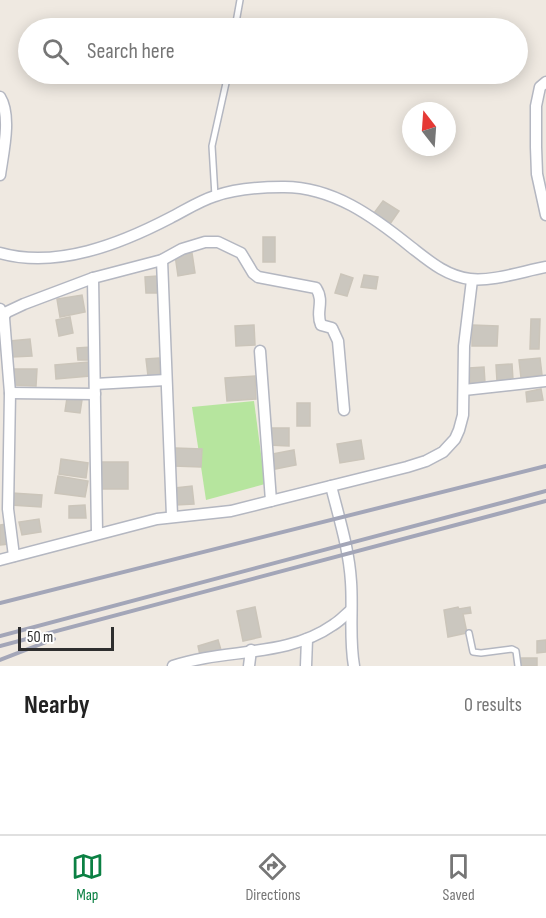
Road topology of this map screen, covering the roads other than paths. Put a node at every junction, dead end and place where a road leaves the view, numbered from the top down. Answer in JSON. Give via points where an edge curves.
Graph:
{"nodes":[{"id":1,"x":240,"y":0,"type":"edge"},
{"id":2,"x":237,"y":18,"type":"edge"},
{"id":3,"x":546,"y":82,"type":"edge"},
{"id":4,"x":226,"y":84,"type":"edge"},
{"id":5,"x":0,"y":97,"type":"edge"},
{"id":6,"x":0,"y":175,"type":"edge"},
{"id":7,"x":214,"y":190,"type":"junction"},
{"id":8,"x":546,"y":215,"type":"edge"},
{"id":9,"x":0,"y":253,"type":"edge"},
{"id":10,"x":162,"y":260,"type":"junction"},
{"id":11,"x":546,"y":267,"type":"edge"},
{"id":12,"x":93,"y":278,"type":"junction"},
{"id":13,"x":472,"y":280,"type":"junction"},
{"id":14,"x":1,"y":316,"type":"edge"},
{"id":15,"x":260,"y":351,"type":"dead end"},
{"id":16,"x":166,"y":380,"type":"junction"},
{"id":17,"x":546,"y":381,"type":"edge"},
{"id":18,"x":95,"y":389,"type":"junction"},
{"id":19,"x":464,"y":390,"type":"junction"},
{"id":20,"x":10,"y":393,"type":"junction"},
{"id":21,"x":344,"y":410,"type":"dead end"},
{"id":22,"x":5,"y":429,"type":"edge"},
{"id":23,"x":331,"y":486,"type":"junction"},
{"id":24,"x":271,"y":501,"type":"junction"},
{"id":25,"x":172,"y":516,"type":"junction"},
{"id":26,"x":98,"y":533,"type":"junction"},
{"id":27,"x":14,"y":556,"type":"junction"},
{"id":28,"x":0,"y":560,"type":"edge"},
{"id":29,"x":351,"y":610,"type":"junction"},
{"id":30,"x":469,"y":633,"type":"dead end"},
{"id":31,"x":307,"y":639,"type":"junction"},
{"id":32,"x":250,"y":650,"type":"junction"},
{"id":33,"x":173,"y":666,"type":"edge"},
{"id":34,"x":249,"y":666,"type":"edge"},
{"id":35,"x":306,"y":666,"type":"edge"},
{"id":36,"x":354,"y":666,"type":"edge"},
{"id":37,"x":518,"y":666,"type":"edge"}],
"edges":[{"from":1,"to":2,"type":"lane"},
{"from":3,"to":8,"type":"street","via":[[540,87],[536,106],[536,147]]},
{"from":4,"to":7,"type":"lane","via":[[212,146]]},
{"from":5,"to":6,"type":"street","via":[[6,136]]},
{"from":7,"to":9,"type":"street","via":[[158,224],[93,251],[16,257]]},
{"from":7,"to":13,"type":"street","via":[[284,186],[312,190],[357,207],[437,266],[453,276]]},
{"from":10,"to":12,"type":"street"},
{"from":10,"to":16,"type":"street"},
{"from":10,"to":21,"type":"street","via":[[191,245],[218,242],[241,253],[258,277],[316,288],[321,302],[319,321],[332,328],[338,341]]},
{"from":11,"to":13,"type":"street"},
{"from":12,"to":14,"type":"street"},
{"from":12,"to":18,"type":"street"},
{"from":13,"to":19,"type":"street","via":[[464,346]]},
{"from":14,"to":20,"type":"street"},
{"from":15,"to":24,"type":"street"},
{"from":16,"to":18,"type":"street"},
{"from":16,"to":25,"type":"street"},
{"from":17,"to":19,"type":"street"},
{"from":18,"to":20,"type":"street"},
{"from":18,"to":26,"type":"street"},
{"from":19,"to":23,"type":"street","via":[[459,430],[443,452],[407,467]]},
{"from":20,"to":22,"type":"street"},
{"from":22,"to":27,"type":"street"},
{"from":23,"to":24,"type":"street"},
{"from":23,"to":29,"type":"street","via":[[348,554]]},
{"from":24,"to":25,"type":"street","via":[[231,511]]},
{"from":25,"to":26,"type":"street"},
{"from":26,"to":27,"type":"street"},
{"from":27,"to":28,"type":"street"},
{"from":29,"to":31,"type":"street","via":[[334,625]]},
{"from":29,"to":36,"type":"street"},
{"from":30,"to":37,"type":"lane","via":[[473,652],[512,649],[516,651]]},
{"from":31,"to":32,"type":"street","via":[[279,648]]},
{"from":31,"to":35,"type":"street"},
{"from":32,"to":33,"type":"street"},
{"from":32,"to":34,"type":"street"}]}
